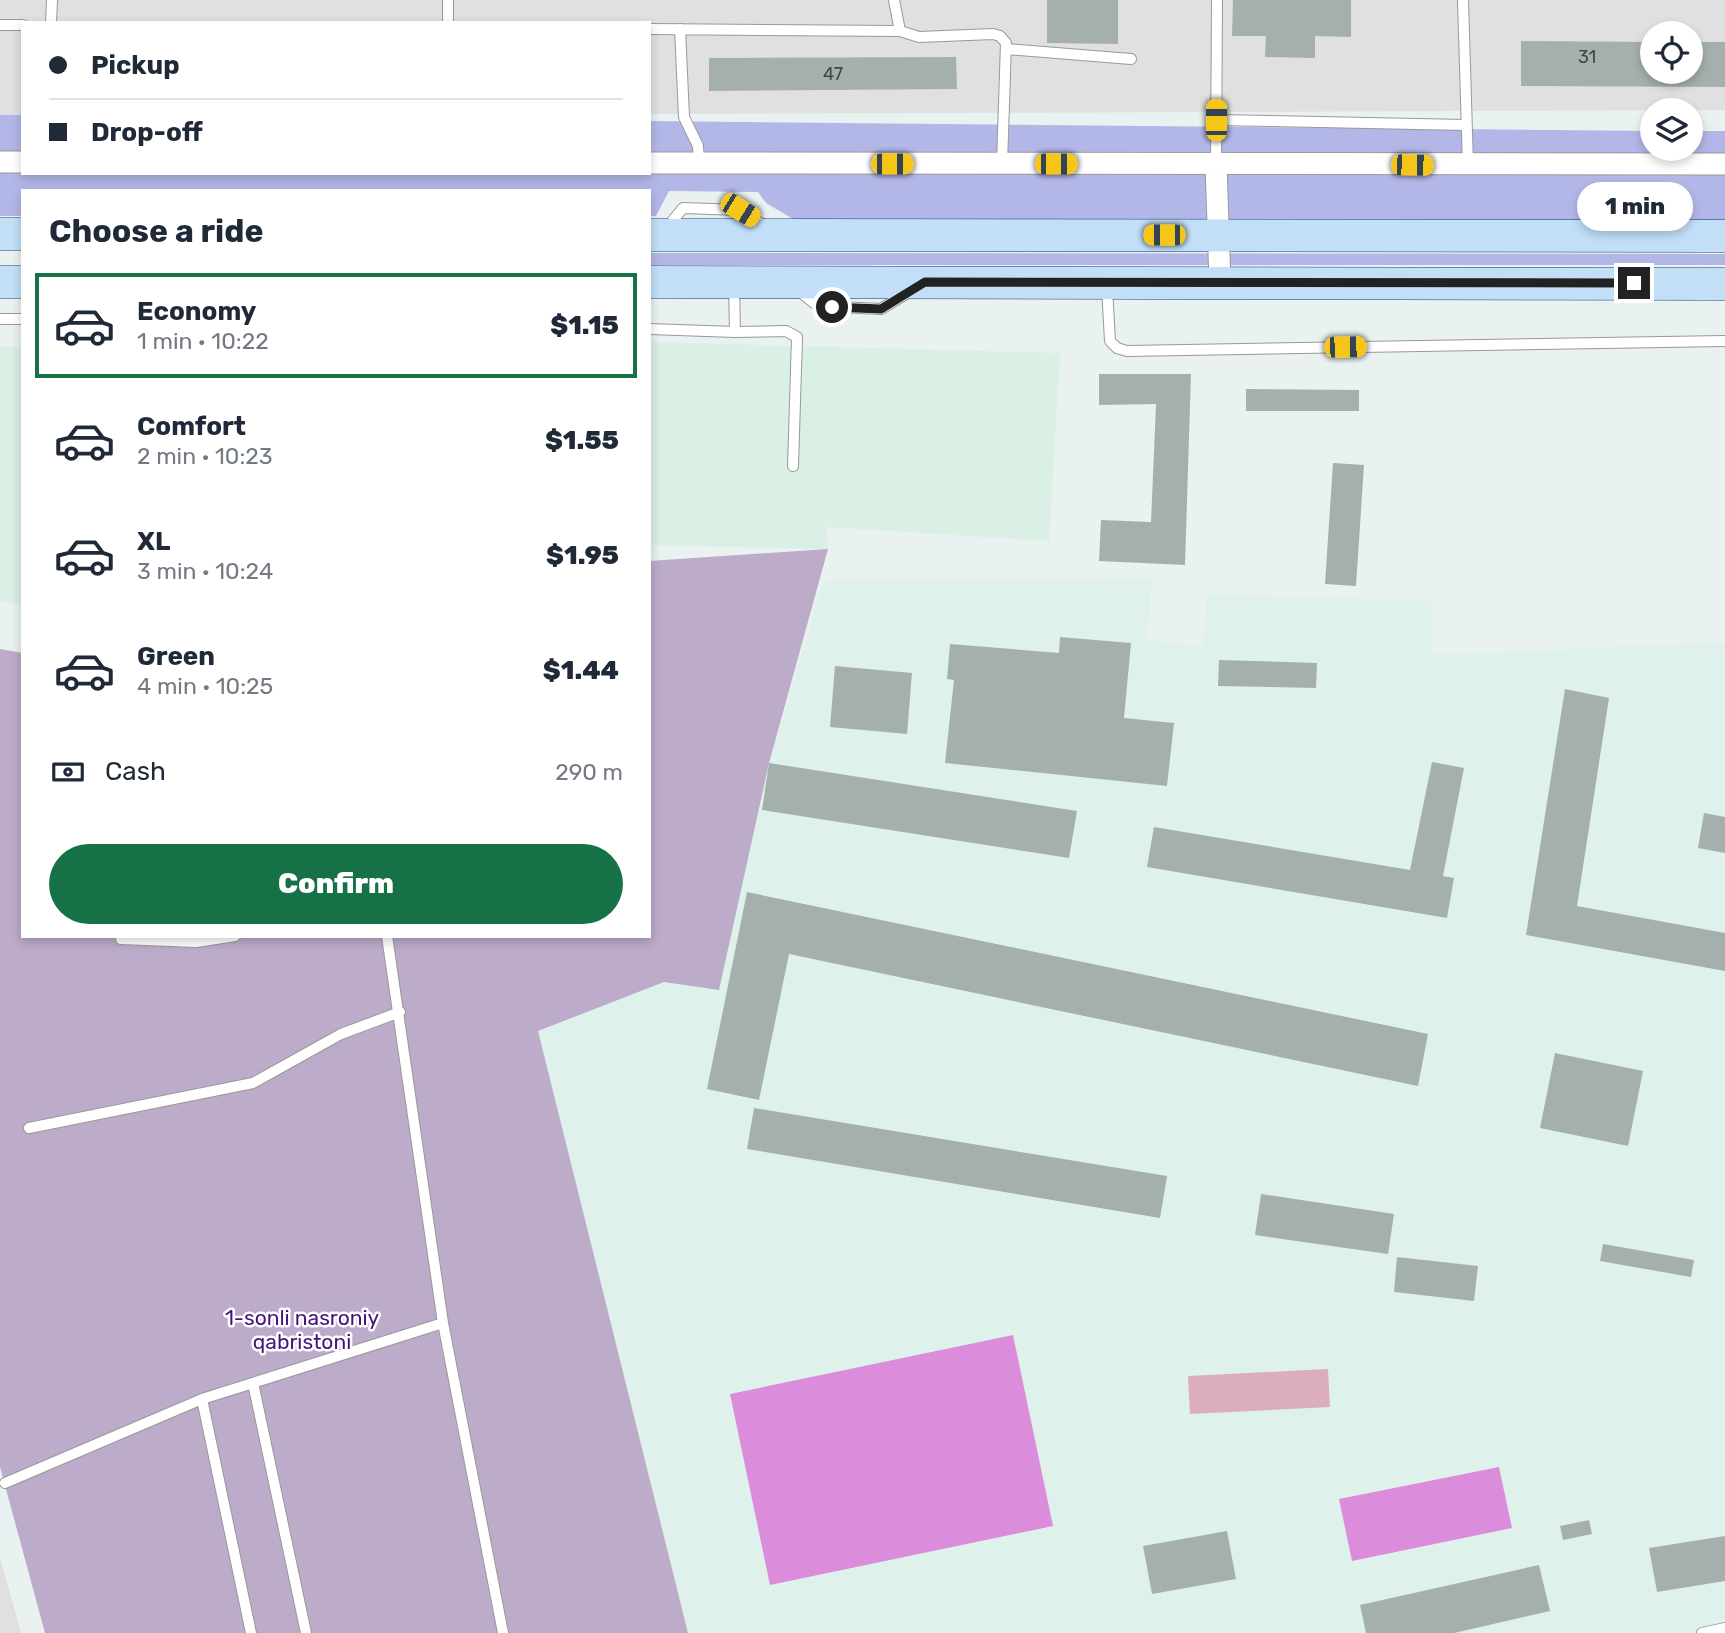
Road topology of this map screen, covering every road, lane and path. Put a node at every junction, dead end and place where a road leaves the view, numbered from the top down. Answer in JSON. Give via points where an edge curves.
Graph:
{"nodes":[{"id":1,"x":52,"y":0,"type":"edge"},
{"id":2,"x":448,"y":0,"type":"edge"},
{"id":3,"x":894,"y":0,"type":"edge"},
{"id":4,"x":1217,"y":0,"type":"edge"},
{"id":5,"x":1463,"y":0,"type":"edge"},
{"id":6,"x":51,"y":21,"type":"edge"},
{"id":7,"x":448,"y":21,"type":"edge"},
{"id":8,"x":0,"y":25,"type":"edge"},
{"id":9,"x":21,"y":25,"type":"edge"},
{"id":10,"x":651,"y":29,"type":"edge"},
{"id":11,"x":680,"y":29,"type":"junction"},
{"id":12,"x":900,"y":31,"type":"junction"},
{"id":13,"x":1006,"y":49,"type":"junction"},
{"id":14,"x":1131,"y":59,"type":"dead end"},
{"id":15,"x":1216,"y":120,"type":"junction"},
{"id":16,"x":1466,"y":125,"type":"junction"},
{"id":17,"x":0,"y":162,"type":"edge"},
{"id":18,"x":21,"y":162,"type":"edge"},
{"id":19,"x":651,"y":163,"type":"edge"},
{"id":20,"x":699,"y":163,"type":"junction"},
{"id":21,"x":1002,"y":164,"type":"junction"},
{"id":22,"x":1216,"y":164,"type":"junction"},
{"id":23,"x":1725,"y":164,"type":"edge"},
{"id":24,"x":1468,"y":166,"type":"junction"},
{"id":25,"x":0,"y":234,"type":"edge"},
{"id":26,"x":21,"y":234,"type":"edge"},
{"id":27,"x":655,"y":235,"type":"edge"},
{"id":28,"x":1219,"y":235,"type":"junction"},
{"id":29,"x":1725,"y":236,"type":"edge"},
{"id":30,"x":0,"y":282,"type":"edge"},
{"id":31,"x":21,"y":282,"type":"edge"},
{"id":32,"x":651,"y":282,"type":"edge"},
{"id":33,"x":733,"y":282,"type":"junction"},
{"id":34,"x":1107,"y":283,"type":"junction"},
{"id":35,"x":1220,"y":283,"type":"junction"},
{"id":36,"x":1725,"y":284,"type":"edge"},
{"id":37,"x":0,"y":319,"type":"edge"},
{"id":38,"x":21,"y":319,"type":"edge"},
{"id":39,"x":651,"y":329,"type":"edge"},
{"id":40,"x":736,"y":332,"type":"junction"},
{"id":41,"x":1725,"y":341,"type":"edge"},
{"id":42,"x":793,"y":466,"type":"dead end"},
{"id":43,"x":222,"y":938,"type":"edge"},
{"id":44,"x":387,"y":938,"type":"edge"},
{"id":45,"x":121,"y":939,"type":"dead end"},
{"id":46,"x":400,"y":1012,"type":"junction"},
{"id":47,"x":29,"y":1128,"type":"dead end"},
{"id":48,"x":443,"y":1323,"type":"junction"},
{"id":49,"x":253,"y":1383,"type":"junction"},
{"id":50,"x":202,"y":1399,"type":"junction"},
{"id":51,"x":5,"y":1483,"type":"dead end"},
{"id":52,"x":1725,"y":1628,"type":"edge"},
{"id":53,"x":251,"y":1633,"type":"edge"},
{"id":54,"x":306,"y":1633,"type":"edge"},
{"id":55,"x":503,"y":1633,"type":"edge"},
{"id":56,"x":1702,"y":1633,"type":"edge"}],
"edges":[{"from":1,"to":6,"type":"lane"},
{"from":2,"to":7,"type":"lane"},
{"from":3,"to":12,"type":"lane"},
{"from":4,"to":15,"type":"lane"},
{"from":5,"to":16,"type":"lane"},
{"from":8,"to":9,"type":"lane"},
{"from":10,"to":11,"type":"lane"},
{"from":11,"to":12,"type":"lane"},
{"from":11,"to":20,"type":"lane","via":[[684,117],[698,146]]},
{"from":12,"to":13,"type":"lane","via":[[919,37],[993,34],[1000,36]]},
{"from":13,"to":14,"type":"lane"},
{"from":13,"to":21,"type":"lane"},
{"from":15,"to":16,"type":"lane"},
{"from":15,"to":22,"type":"lane"},
{"from":16,"to":24,"type":"lane"},
{"from":17,"to":18,"type":"street"},
{"from":19,"to":20,"type":"street"},
{"from":20,"to":21,"type":"street"},
{"from":21,"to":22,"type":"street"},
{"from":22,"to":24,"type":"street"},
{"from":22,"to":28,"type":"street"},
{"from":23,"to":24,"type":"street"},
{"from":25,"to":26,"type":"main road"},
{"from":27,"to":28,"type":"main road"},
{"from":28,"to":29,"type":"main road"},
{"from":28,"to":35,"type":"street"},
{"from":30,"to":31,"type":"main road"},
{"from":32,"to":33,"type":"main road"},
{"from":33,"to":34,"type":"main road"},
{"from":33,"to":40,"type":"lane"},
{"from":34,"to":35,"type":"main road"},
{"from":34,"to":41,"type":"lane","via":[[1110,341],[1127,351]]},
{"from":35,"to":36,"type":"main road"},
{"from":37,"to":38,"type":"lane"},
{"from":39,"to":40,"type":"lane"},
{"from":40,"to":42,"type":"lane","via":[[786,331],[797,337]]},
{"from":43,"to":45,"type":"lane","via":[[197,942]]},
{"from":44,"to":46,"type":"lane"},
{"from":46,"to":47,"type":"lane","via":[[341,1034],[253,1083]]},
{"from":46,"to":48,"type":"lane"},
{"from":48,"to":49,"type":"lane"},
{"from":48,"to":55,"type":"lane"},
{"from":49,"to":50,"type":"lane"},
{"from":49,"to":54,"type":"lane"},
{"from":50,"to":51,"type":"lane"},
{"from":50,"to":53,"type":"lane"},
{"from":52,"to":56,"type":"lane"}]}
